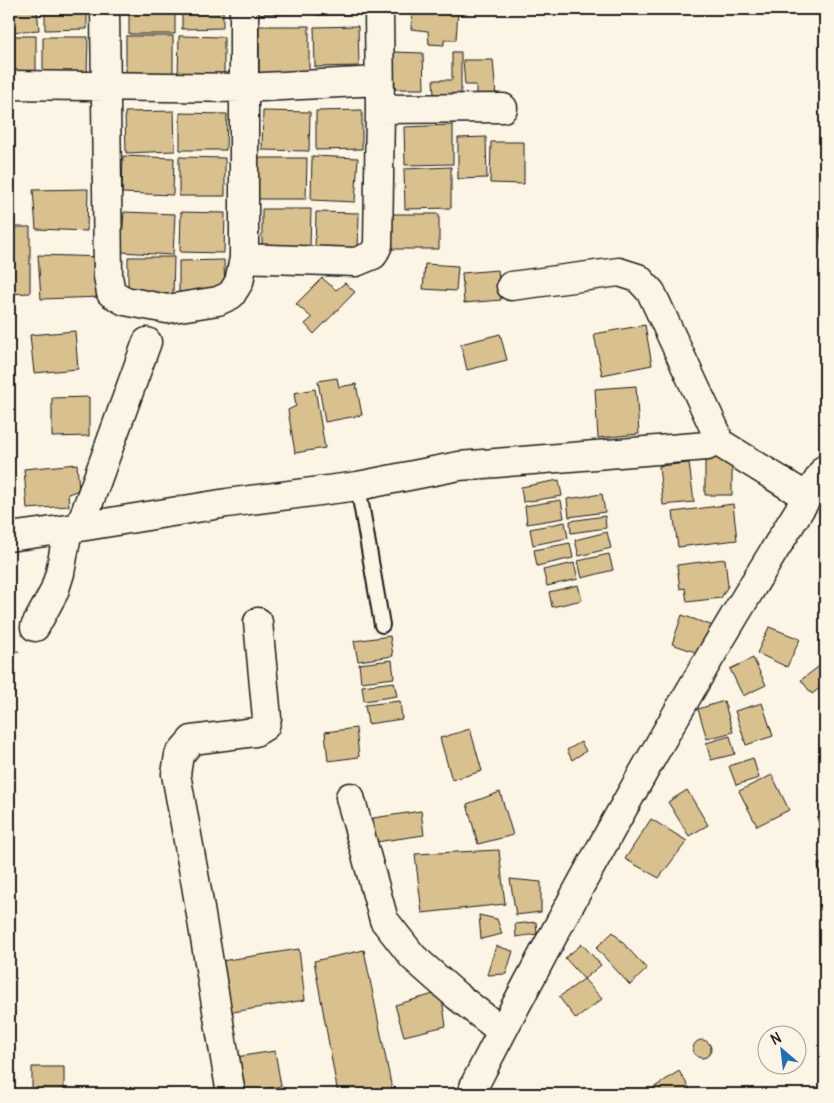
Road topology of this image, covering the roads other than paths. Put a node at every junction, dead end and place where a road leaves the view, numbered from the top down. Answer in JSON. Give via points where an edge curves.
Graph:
{"nodes":[{"id":1,"x":105,"y":9,"type":"edge"},
{"id":2,"x":244,"y":9,"type":"edge"},
{"id":3,"x":379,"y":9,"type":"edge"},
{"id":4,"x":379,"y":82,"type":"junction"},
{"id":5,"x":9,"y":84,"type":"edge"},
{"id":6,"x":107,"y":87,"type":"junction"},
{"id":7,"x":244,"y":88,"type":"junction"},
{"id":8,"x":503,"y":108,"type":"dead end"},
{"id":9,"x":380,"y":109,"type":"junction"},
{"id":10,"x":244,"y":258,"type":"junction"},
{"id":11,"x":512,"y":286,"type":"dead end"},
{"id":12,"x":148,"y":342,"type":"dead end"},
{"id":13,"x":715,"y":440,"type":"junction"},
{"id":14,"x":825,"y":469,"type":"edge"},
{"id":15,"x":358,"y":486,"type":"junction"},
{"id":16,"x":807,"y":497,"type":"junction"},
{"id":17,"x":74,"y":528,"type":"junction"},
{"id":18,"x":9,"y":537,"type":"edge"},
{"id":19,"x":258,"y":622,"type":"dead end"},
{"id":20,"x":382,"y":625,"type":"dead end"},
{"id":21,"x":35,"y":627,"type":"dead end"},
{"id":22,"x":350,"y":797,"type":"dead end"},
{"id":23,"x":502,"y":1031,"type":"junction"},
{"id":24,"x":231,"y":1094,"type":"edge"},
{"id":25,"x":472,"y":1094,"type":"edge"}],
"edges":[{"from":1,"to":6,"type":"street"},
{"from":2,"to":7,"type":"street"},
{"from":3,"to":4,"type":"street"},
{"from":4,"to":7,"type":"street"},
{"from":4,"to":9,"type":"street"},
{"from":5,"to":6,"type":"street"},
{"from":6,"to":7,"type":"street"},
{"from":6,"to":10,"type":"street","via":[[108,276],[111,292],[124,301],[167,309],[218,301],[231,296],[239,282]]},
{"from":7,"to":10,"type":"street"},
{"from":8,"to":9,"type":"street"},
{"from":9,"to":10,"type":"street","via":[[378,245],[373,255],[356,262]]},
{"from":11,"to":13,"type":"street","via":[[619,272],[638,278],[651,292],[716,432]]},
{"from":12,"to":17,"type":"street"},
{"from":13,"to":15,"type":"street","via":[[707,446],[459,466]]},
{"from":13,"to":16,"type":"street"},
{"from":14,"to":16,"type":"street"},
{"from":15,"to":17,"type":"street"},
{"from":15,"to":20,"type":"lane"},
{"from":16,"to":23,"type":"street","via":[[740,604],[622,809]]},
{"from":17,"to":18,"type":"street"},
{"from":17,"to":21,"type":"street","via":[[54,592]]},
{"from":19,"to":24,"type":"street","via":[[267,718],[265,726],[255,732],[192,740],[179,755],[176,774]]},
{"from":22,"to":23,"type":"street","via":[[384,920],[413,957]]},
{"from":23,"to":25,"type":"street"}]}
